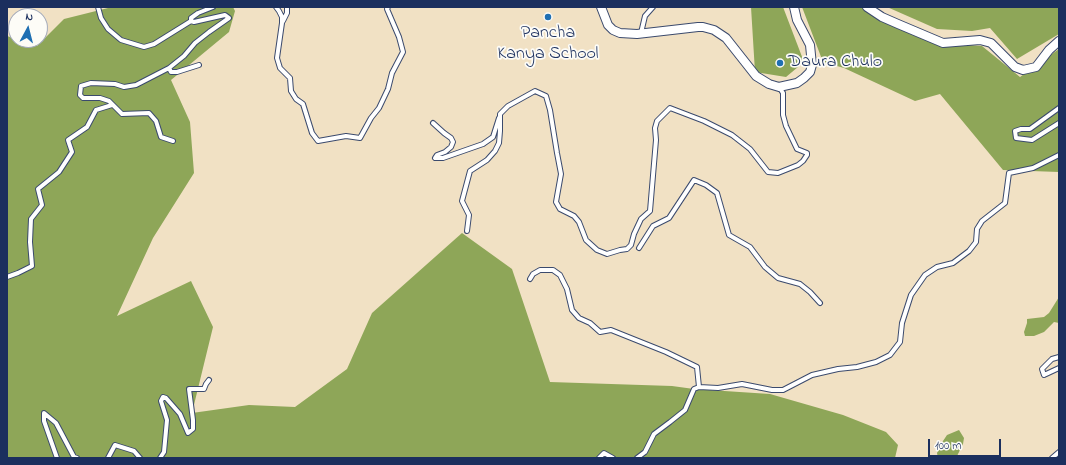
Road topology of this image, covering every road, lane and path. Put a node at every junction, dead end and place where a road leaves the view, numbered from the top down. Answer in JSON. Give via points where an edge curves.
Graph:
{"nodes":[{"id":1,"x":98,"y":7,"type":"edge"},
{"id":2,"x":213,"y":7,"type":"edge"},
{"id":3,"x":276,"y":7,"type":"edge"},
{"id":4,"x":287,"y":7,"type":"edge"},
{"id":5,"x":388,"y":7,"type":"edge"},
{"id":6,"x":601,"y":7,"type":"edge"},
{"id":7,"x":653,"y":7,"type":"edge"},
{"id":8,"x":794,"y":7,"type":"edge"},
{"id":9,"x":867,"y":7,"type":"edge"},
{"id":10,"x":191,"y":21,"type":"junction"},
{"id":11,"x":282,"y":23,"type":"junction"},
{"id":12,"x":641,"y":33,"type":"junction"},
{"id":13,"x":1059,"y":41,"type":"edge"},
{"id":14,"x":199,"y":65,"type":"dead end"},
{"id":15,"x":169,"y":68,"type":"junction"},
{"id":16,"x":779,"y":87,"type":"junction"},
{"id":17,"x":112,"y":105,"type":"junction"},
{"id":18,"x":1059,"y":108,"type":"edge"},
{"id":19,"x":500,"y":114,"type":"junction"},
{"id":20,"x":433,"y":123,"type":"dead end"},
{"id":21,"x":1059,"y":123,"type":"edge"},
{"id":22,"x":173,"y":141,"type":"dead end"},
{"id":23,"x":1059,"y":155,"type":"edge"},
{"id":24,"x":467,"y":231,"type":"dead end"},
{"id":25,"x":639,"y":248,"type":"dead end"},
{"id":26,"x":7,"y":277,"type":"edge"},
{"id":27,"x":530,"y":279,"type":"dead end"},
{"id":28,"x":820,"y":303,"type":"dead end"},
{"id":29,"x":1059,"y":357,"type":"edge"},
{"id":30,"x":1059,"y":368,"type":"edge"},
{"id":31,"x":209,"y":380,"type":"dead end"},
{"id":32,"x":699,"y":387,"type":"junction"},
{"id":33,"x":1059,"y":452,"type":"edge"},
{"id":34,"x":57,"y":458,"type":"edge"},
{"id":35,"x":77,"y":458,"type":"edge"},
{"id":36,"x":108,"y":458,"type":"edge"},
{"id":37,"x":140,"y":458,"type":"edge"},
{"id":38,"x":160,"y":458,"type":"edge"},
{"id":39,"x":599,"y":458,"type":"edge"},
{"id":40,"x":613,"y":458,"type":"edge"},
{"id":41,"x":637,"y":458,"type":"edge"},
{"id":42,"x":1052,"y":458,"type":"edge"}],
"edges":[{"from":1,"to":10,"type":"street","via":[[108,29],[121,40],[144,47],[154,44]]},
{"from":2,"to":10,"type":"street","via":[[198,13]]},
{"from":3,"to":11,"type":"street","via":[[282,17]]},
{"from":4,"to":11,"type":"street"},
{"from":5,"to":11,"type":"street","via":[[403,52],[392,73],[388,89],[360,138],[346,136],[318,141],[312,133],[303,104],[291,91],[290,78],[280,68],[276,58]]},
{"from":6,"to":12,"type":"highway","via":[[613,30],[626,34]]},
{"from":7,"to":12,"type":"street","via":[[645,16]]},
{"from":8,"to":16,"type":"highway","via":[[797,20],[810,45],[812,64],[810,72],[801,81]]},
{"from":9,"to":13,"type":"highway","via":[[892,22],[943,43],[980,40],[991,43],[1015,67],[1023,70],[1036,67]]},
{"from":10,"to":15,"type":"street","via":[[225,15],[230,18],[195,43]]},
{"from":12,"to":16,"type":"highway","via":[[698,27],[714,30],[726,38],[756,76]]},
{"from":14,"to":15,"type":"street","via":[[176,72],[171,72]]},
{"from":15,"to":17,"type":"street","via":[[136,85],[124,87],[91,83],[82,86],[80,95],[83,98],[100,98]]},
{"from":16,"to":19,"type":"street","via":[[783,93],[786,126],[797,149],[807,153],[803,161],[778,173],[768,172],[750,149],[732,135],[670,108],[657,121],[655,128],[650,211],[641,219],[627,249],[607,254],[597,250],[586,240],[579,222],[574,216],[560,209],[556,202],[561,174],[546,96],[535,91],[508,106]]},
{"from":17,"to":22,"type":"street","via":[[122,114],[149,113],[156,121],[161,137]]},
{"from":17,"to":26,"type":"street","via":[[96,110],[87,126],[68,140],[72,152],[60,172],[38,189],[42,205],[31,220],[32,266]]},
{"from":18,"to":21,"type":"street","via":[[1030,129],[1015,131],[1016,138],[1032,140]]},
{"from":19,"to":20,"type":"street","via":[[493,137],[483,144],[443,158],[435,158],[451,147],[453,142]]},
{"from":19,"to":24,"type":"street","via":[[500,131],[495,151],[487,160],[470,171],[466,184],[462,201],[468,215]]},
{"from":23,"to":32,"type":"street","via":[[1033,168],[1009,173],[1004,203],[982,221],[977,229],[976,242],[969,251],[953,263],[937,267],[925,275],[911,295],[902,323],[900,342],[890,355],[857,367],[812,375],[783,390],[742,384],[718,388]]},
{"from":25,"to":28,"type":"street","via":[[653,226],[669,218],[694,180],[717,193],[729,235],[750,247],[765,267],[778,278],[800,284]]},
{"from":27,"to":32,"type":"street","via":[[540,270],[553,270],[560,274],[572,310],[579,318],[600,332],[611,330],[697,367]]},
{"from":29,"to":30,"type":"street","via":[[1052,359],[1042,369],[1044,375]]},
{"from":31,"to":38,"type":"street","via":[[204,389],[189,390],[193,420],[192,429],[188,433],[180,414],[163,396],[161,401],[167,420],[164,452]]},
{"from":32,"to":41,"type":"street","via":[[694,389],[685,410],[654,434],[645,452]]},
{"from":33,"to":42,"type":"street"},
{"from":34,"to":35,"type":"street","via":[[44,421],[44,413],[56,423],[74,457]]},
{"from":36,"to":37,"type":"street","via":[[115,445],[134,451]]},
{"from":39,"to":40,"type":"street","via":[[604,453]]}]}
